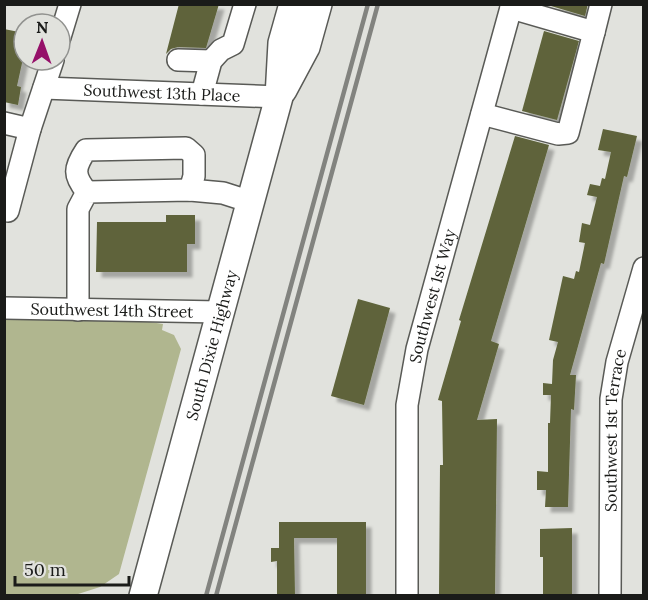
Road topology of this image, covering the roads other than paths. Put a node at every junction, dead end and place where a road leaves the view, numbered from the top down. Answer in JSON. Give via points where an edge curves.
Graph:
{"nodes":[{"id":1,"x":245,"y":4,"type":"edge"},
{"id":2,"x":293,"y":4,"type":"edge"},
{"id":3,"x":318,"y":4,"type":"edge"},
{"id":4,"x":601,"y":4,"type":"edge"},
{"id":5,"x":512,"y":6,"type":"edge"},
{"id":6,"x":594,"y":32,"type":"junction"},
{"id":7,"x":178,"y":60,"type":"dead end"},
{"id":8,"x":211,"y":61,"type":"junction"},
{"id":9,"x":49,"y":72,"type":"edge"},
{"id":10,"x":44,"y":88,"type":"junction"},
{"id":11,"x":202,"y":94,"type":"junction"},
{"id":12,"x":279,"y":97,"type":"junction"},
{"id":13,"x":482,"y":114,"type":"junction"},
{"id":14,"x":4,"y":123,"type":"edge"},
{"id":15,"x":30,"y":129,"type":"junction"},
{"id":16,"x":190,"y":189,"type":"junction"},
{"id":17,"x":87,"y":192,"type":"junction"},
{"id":18,"x":250,"y":202,"type":"junction"},
{"id":19,"x":8,"y":211,"type":"dead end"},
{"id":20,"x":644,"y":268,"type":"edge"},
{"id":21,"x":4,"y":308,"type":"edge"},
{"id":22,"x":78,"y":310,"type":"junction"},
{"id":23,"x":220,"y":312,"type":"junction"},
{"id":24,"x":636,"y":324,"type":"edge"},
{"id":25,"x":143,"y":596,"type":"edge"},
{"id":26,"x":407,"y":596,"type":"edge"},
{"id":27,"x":610,"y":596,"type":"edge"}],
"edges":[{"from":1,"to":8,"type":"street","via":[[233,44]]},
{"from":2,"to":12,"type":"main road","name":"South Dixie Highway","via":[[282,43]]},
{"from":3,"to":12,"type":"main road","name":"South Dixie Highway","via":[[306,47]]},
{"from":4,"to":6,"type":"street"},
{"from":5,"to":6,"type":"street"},
{"from":5,"to":13,"type":"street","name":"Southwest 1st Way"},
{"from":6,"to":13,"type":"street","via":[[567,133]]},
{"from":7,"to":8,"type":"street"},
{"from":8,"to":11,"type":"street"},
{"from":9,"to":10,"type":"street"},
{"from":10,"to":11,"type":"street","name":"Southwest 13th Place"},
{"from":10,"to":15,"type":"street"},
{"from":11,"to":12,"type":"street","name":"Southwest 13th Place"},
{"from":12,"to":18,"type":"main road","name":"South Dixie Highway"},
{"from":13,"to":26,"type":"street","name":"Southwest 1st Way","via":[[417,349],[407,405]]},
{"from":14,"to":15,"type":"street"},
{"from":15,"to":19,"type":"street"},
{"from":16,"to":17,"type":"street"},
{"from":16,"to":17,"type":"street","via":[[194,155],[186,148],[86,150],[77,164],[77,180]]},
{"from":16,"to":18,"type":"street","via":[[223,193]]},
{"from":17,"to":22,"type":"street","via":[[78,209]]},
{"from":18,"to":23,"type":"main road","name":"South Dixie Highway"},
{"from":20,"to":24,"type":"street","name":"Southwest 1st Terrace"},
{"from":21,"to":22,"type":"street","name":"Southwest 14th Street"},
{"from":22,"to":23,"type":"street","name":"Southwest 14th Street"},
{"from":23,"to":25,"type":"main road","name":"South Dixie Highway"},
{"from":24,"to":27,"type":"street","name":"Southwest 1st Terrace","via":[[616,362],[611,399]]}]}
